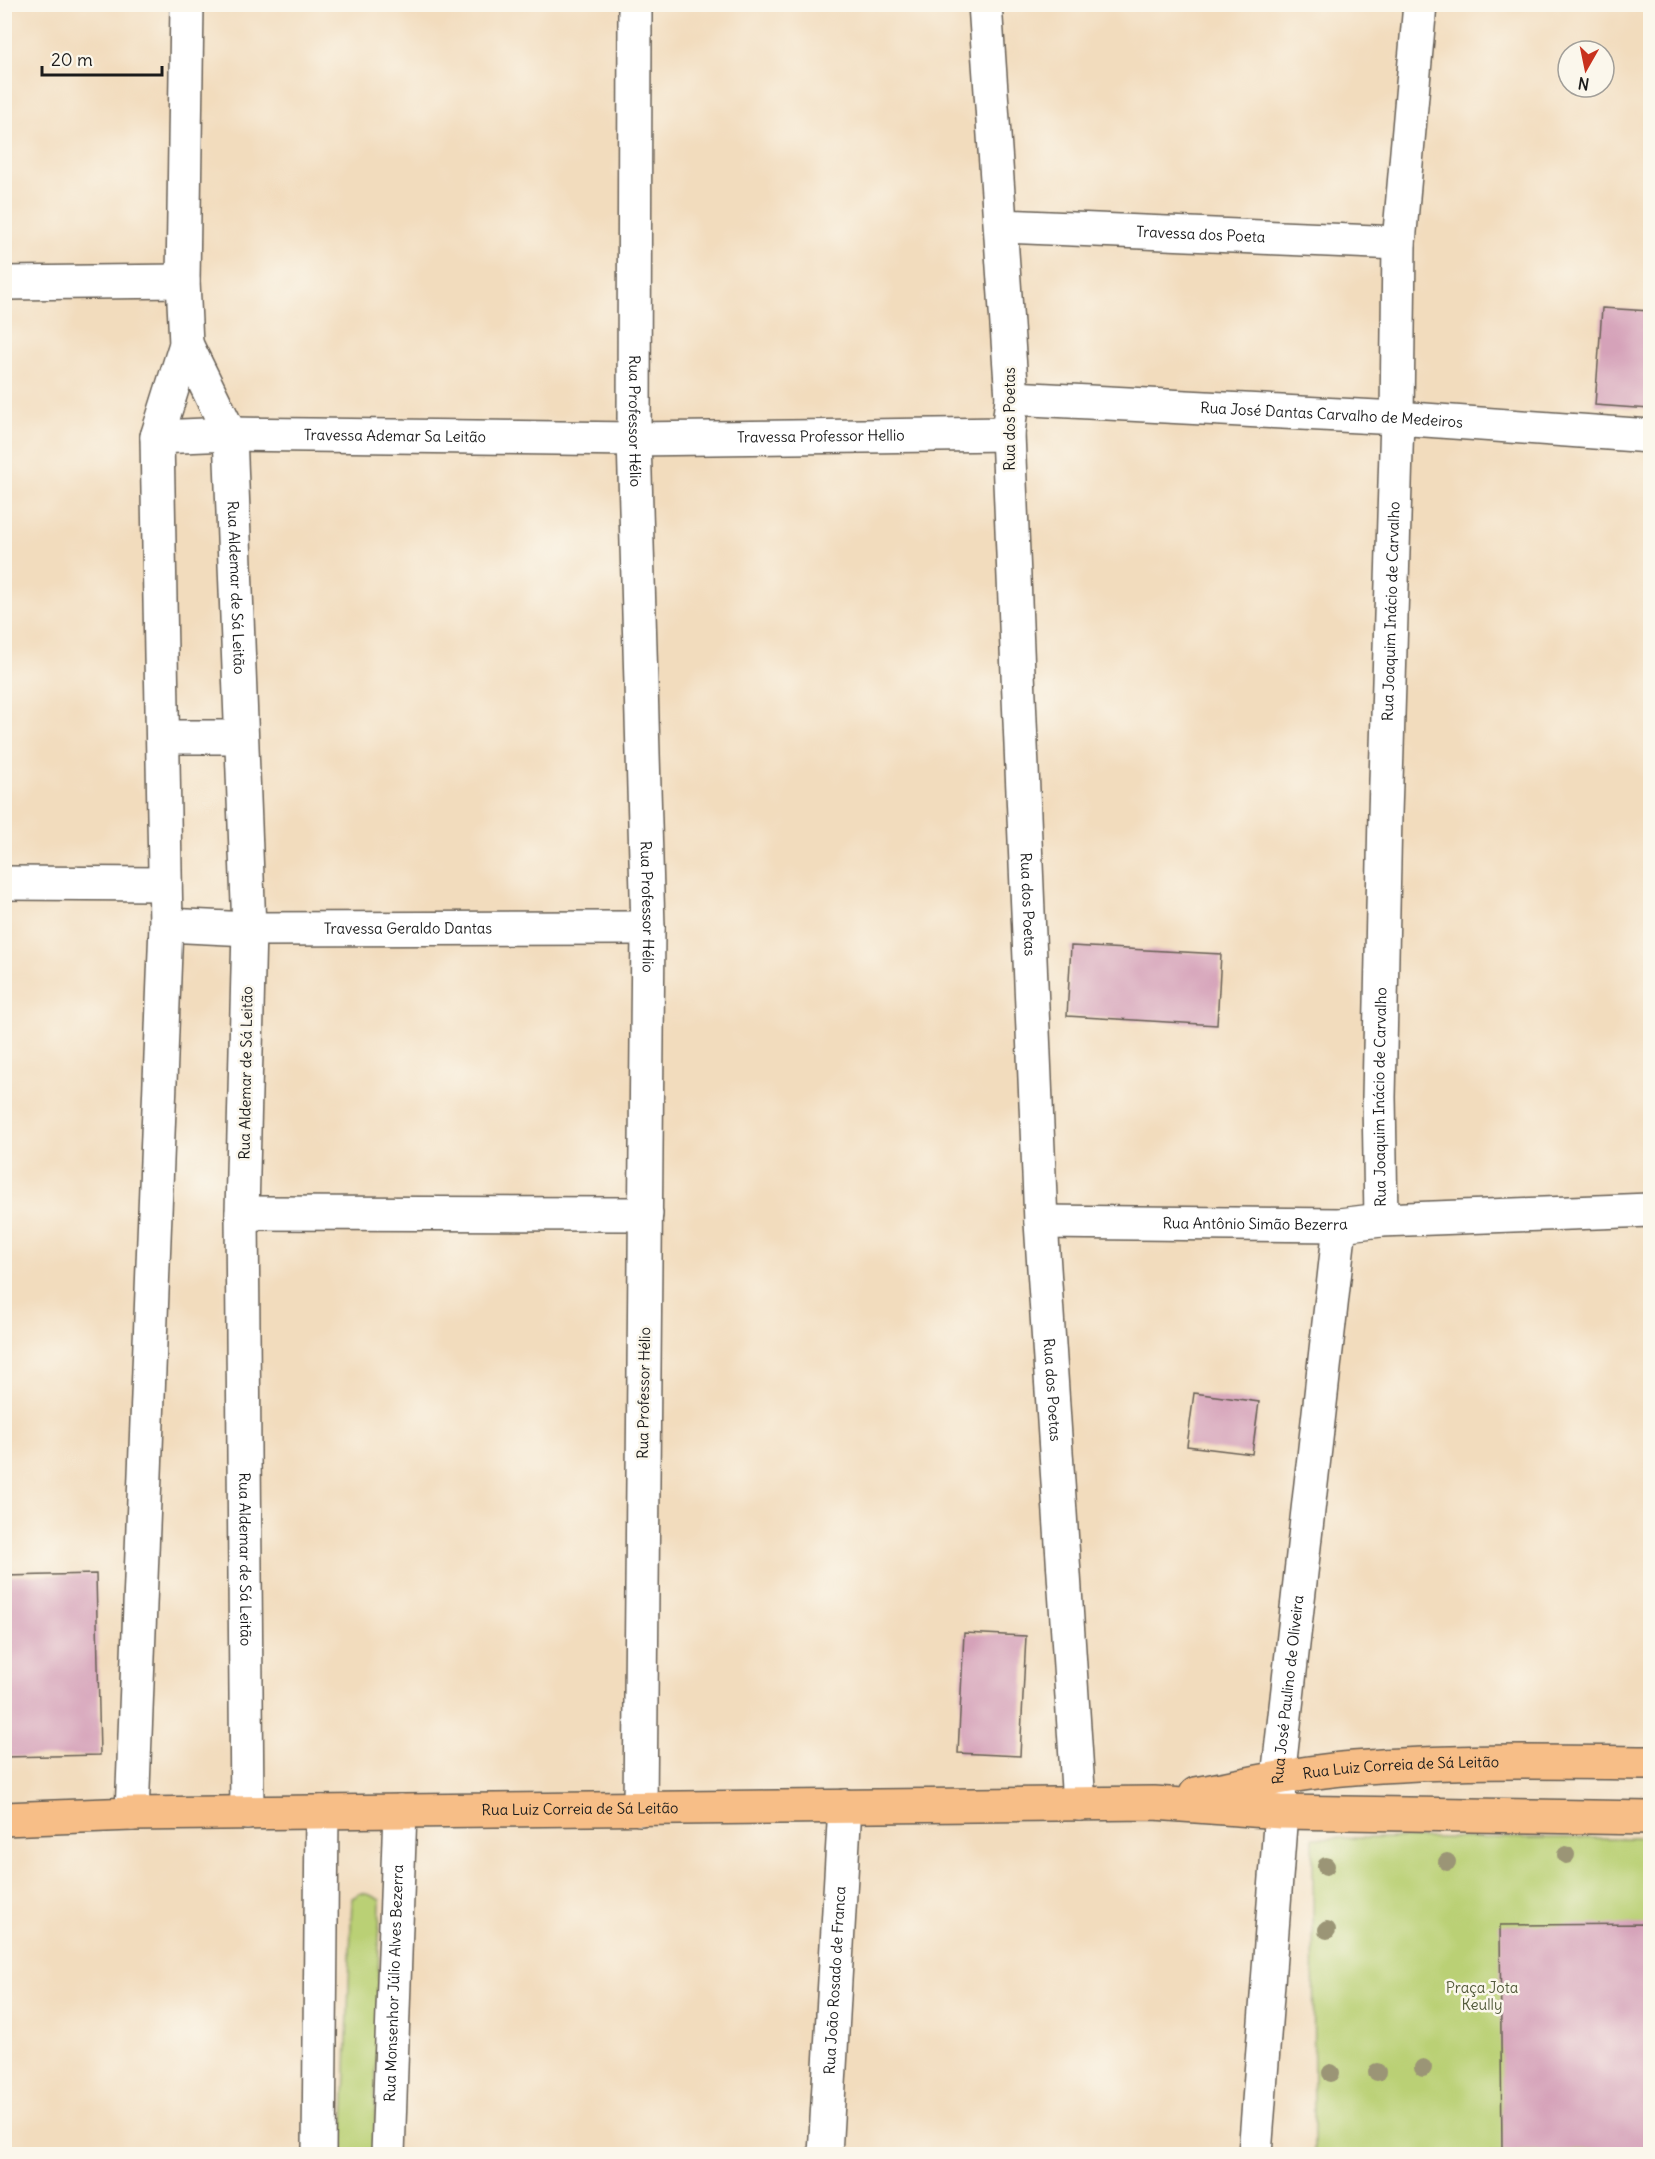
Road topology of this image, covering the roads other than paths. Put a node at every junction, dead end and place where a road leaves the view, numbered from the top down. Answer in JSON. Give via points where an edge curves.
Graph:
{"nodes":[{"id":1,"x":187,"y":4,"type":"edge"},
{"id":2,"x":635,"y":4,"type":"edge"},
{"id":3,"x":985,"y":4,"type":"edge"},
{"id":4,"x":1420,"y":4,"type":"edge"},
{"id":5,"x":1001,"y":226,"type":"junction"},
{"id":6,"x":1399,"y":243,"type":"junction"},
{"id":7,"x":183,"y":281,"type":"junction"},
{"id":8,"x":4,"y":284,"type":"edge"},
{"id":9,"x":186,"y":344,"type":"junction"},
{"id":10,"x":1012,"y":398,"type":"junction"},
{"id":11,"x":1397,"y":418,"type":"junction"},
{"id":12,"x":230,"y":434,"type":"junction"},
{"id":13,"x":1008,"y":434,"type":"junction"},
{"id":14,"x":1650,"y":436,"type":"edge"},
{"id":15,"x":158,"y":437,"type":"junction"},
{"id":16,"x":634,"y":439,"type":"junction"},
{"id":17,"x":164,"y":737,"type":"junction"},
{"id":18,"x":241,"y":737,"type":"junction"},
{"id":19,"x":4,"y":883,"type":"edge"},
{"id":20,"x":165,"y":884,"type":"junction"},
{"id":21,"x":166,"y":925,"type":"junction"},
{"id":22,"x":249,"y":928,"type":"junction"},
{"id":23,"x":648,"y":928,"type":"junction"},
{"id":24,"x":1650,"y":1210,"type":"edge"},
{"id":25,"x":242,"y":1213,"type":"junction"},
{"id":26,"x":646,"y":1214,"type":"junction"},
{"id":27,"x":1381,"y":1220,"type":"junction"},
{"id":28,"x":1041,"y":1222,"type":"junction"},
{"id":29,"x":1340,"y":1225,"type":"junction"},
{"id":30,"x":1650,"y":1763,"type":"edge"},
{"id":31,"x":1278,"y":1778,"type":"junction"},
{"id":32,"x":1154,"y":1803,"type":"junction"},
{"id":33,"x":1079,"y":1804,"type":"junction"},
{"id":34,"x":845,"y":1806,"type":"junction"},
{"id":35,"x":640,"y":1809,"type":"junction"},
{"id":36,"x":400,"y":1811,"type":"junction"},
{"id":37,"x":322,"y":1812,"type":"junction"},
{"id":38,"x":1281,"y":1812,"type":"junction"},
{"id":39,"x":247,"y":1813,"type":"junction"},
{"id":40,"x":132,"y":1814,"type":"junction"},
{"id":41,"x":1650,"y":1818,"type":"edge"},
{"id":42,"x":4,"y":1819,"type":"edge"},
{"id":43,"x":319,"y":2154,"type":"edge"},
{"id":44,"x":388,"y":2154,"type":"edge"},
{"id":45,"x":825,"y":2154,"type":"edge"},
{"id":46,"x":1255,"y":2154,"type":"edge"}],
"edges":[{"from":1,"to":7,"type":"street","name":"Rua Aldemar de Sá Leitão"},
{"from":2,"to":16,"type":"street","name":"Rua Professor Hélio"},
{"from":3,"to":5,"type":"street","name":"Rua dos Poetas"},
{"from":4,"to":6,"type":"street","name":"Rua Joaquim Inácio de Carvalho"},
{"from":5,"to":6,"type":"street","name":"Travessa dos Poeta"},
{"from":5,"to":10,"type":"street","name":"Rua dos Poetas"},
{"from":6,"to":11,"type":"street","name":"Rua Joaquim Inácio de Carvalho"},
{"from":7,"to":8,"type":"street"},
{"from":7,"to":9,"type":"street","name":"Rua Aldemar de Sá Leitão"},
{"from":9,"to":12,"type":"street","name":"Rua Aldemar de Sá Leitão"},
{"from":9,"to":15,"type":"street","name":"Rua Aldemar de Sá Leitão"},
{"from":10,"to":11,"type":"street","name":"Rua José Dantas Carvalho de Medeiros"},
{"from":10,"to":13,"type":"street","name":"Rua dos Poetas"},
{"from":11,"to":14,"type":"street","name":"Rua José Dantas Carvalho de Medeiros"},
{"from":11,"to":27,"type":"street","name":"Rua Joaquim Inácio de Carvalho","via":[[1380,1050]]},
{"from":12,"to":15,"type":"street","name":"Travessa Ademar Sa Leitão"},
{"from":12,"to":16,"type":"street","name":"Travessa Ademar Sa Leitão"},
{"from":12,"to":18,"type":"street","name":"Rua Aldemar de Sá Leitão"},
{"from":13,"to":16,"type":"street","name":"Travessa Professor Hellio"},
{"from":13,"to":28,"type":"street","name":"Rua dos Poetas"},
{"from":15,"to":17,"type":"street","name":"Rua Aldemar de Sá Leitão"},
{"from":16,"to":23,"type":"street","name":"Rua Professor Hélio"},
{"from":17,"to":18,"type":"street"},
{"from":17,"to":20,"type":"street","name":"Rua Aldemar de Sá Leitão"},
{"from":18,"to":22,"type":"street","name":"Rua Aldemar de Sá Leitão"},
{"from":19,"to":20,"type":"street"},
{"from":20,"to":21,"type":"street","name":"Rua Aldemar de Sá Leitão"},
{"from":21,"to":22,"type":"street","name":"Travessa Geraldo Dantas"},
{"from":21,"to":40,"type":"street","name":"Rua Aldemar de Sá Leitão"},
{"from":22,"to":23,"type":"street","name":"Travessa Geraldo Dantas"},
{"from":22,"to":25,"type":"street","name":"Rua Aldemar de Sá Leitão"},
{"from":23,"to":26,"type":"street","name":"Rua Professor Hélio"},
{"from":24,"to":27,"type":"street","name":"Rua Antônio Simão Bezerra"},
{"from":25,"to":26,"type":"street"},
{"from":25,"to":39,"type":"street","name":"Rua Aldemar de Sá Leitão"},
{"from":26,"to":35,"type":"street","name":"Rua Professor Hélio"},
{"from":27,"to":29,"type":"street","name":"Rua Antônio Simão Bezerra"},
{"from":28,"to":29,"type":"street","name":"Rua Antônio Simão Bezerra"},
{"from":28,"to":33,"type":"street","name":"Rua dos Poetas"},
{"from":29,"to":31,"type":"street","name":"Rua José Paulino de Oliveira"},
{"from":30,"to":31,"type":"main road","name":"Rua Luiz Correia de Sá Leitão","via":[[1460,1762],[1352,1768]]},
{"from":31,"to":32,"type":"main road","name":"Rua Luiz Correia de Sá Leitão"},
{"from":31,"to":38,"type":"street","name":"Rua José Paulino de Oliveira"},
{"from":32,"to":33,"type":"main road","name":"Rua Luiz Correia de Sá Leitão"},
{"from":32,"to":38,"type":"main road","name":"Rua Luiz Correia de Sá Leitão"},
{"from":33,"to":34,"type":"main road","name":"Rua Luiz Correia de Sá Leitão"},
{"from":34,"to":35,"type":"main road","name":"Rua Luiz Correia de Sá Leitão"},
{"from":34,"to":45,"type":"street","name":"Rua João Rosado de Franca"},
{"from":35,"to":36,"type":"main road","name":"Rua Luiz Correia de Sá Leitão"},
{"from":36,"to":37,"type":"main road","name":"Rua Luiz Correia de Sá Leitão"},
{"from":36,"to":44,"type":"street","name":"Rua Monsenhor Júlio Alves Bezerra"},
{"from":37,"to":39,"type":"main road","name":"Rua Luiz Correia de Sá Leitão"},
{"from":37,"to":43,"type":"street"},
{"from":38,"to":41,"type":"main road","name":"Rua Luiz Correia de Sá Leitão"},
{"from":38,"to":46,"type":"street","name":"Rua José Paulino de Oliveira"},
{"from":39,"to":40,"type":"main road","name":"Rua Luiz Correia de Sá Leitão"},
{"from":40,"to":42,"type":"main road","name":"Rua Luiz Correia de Sá Leitão"}]}
